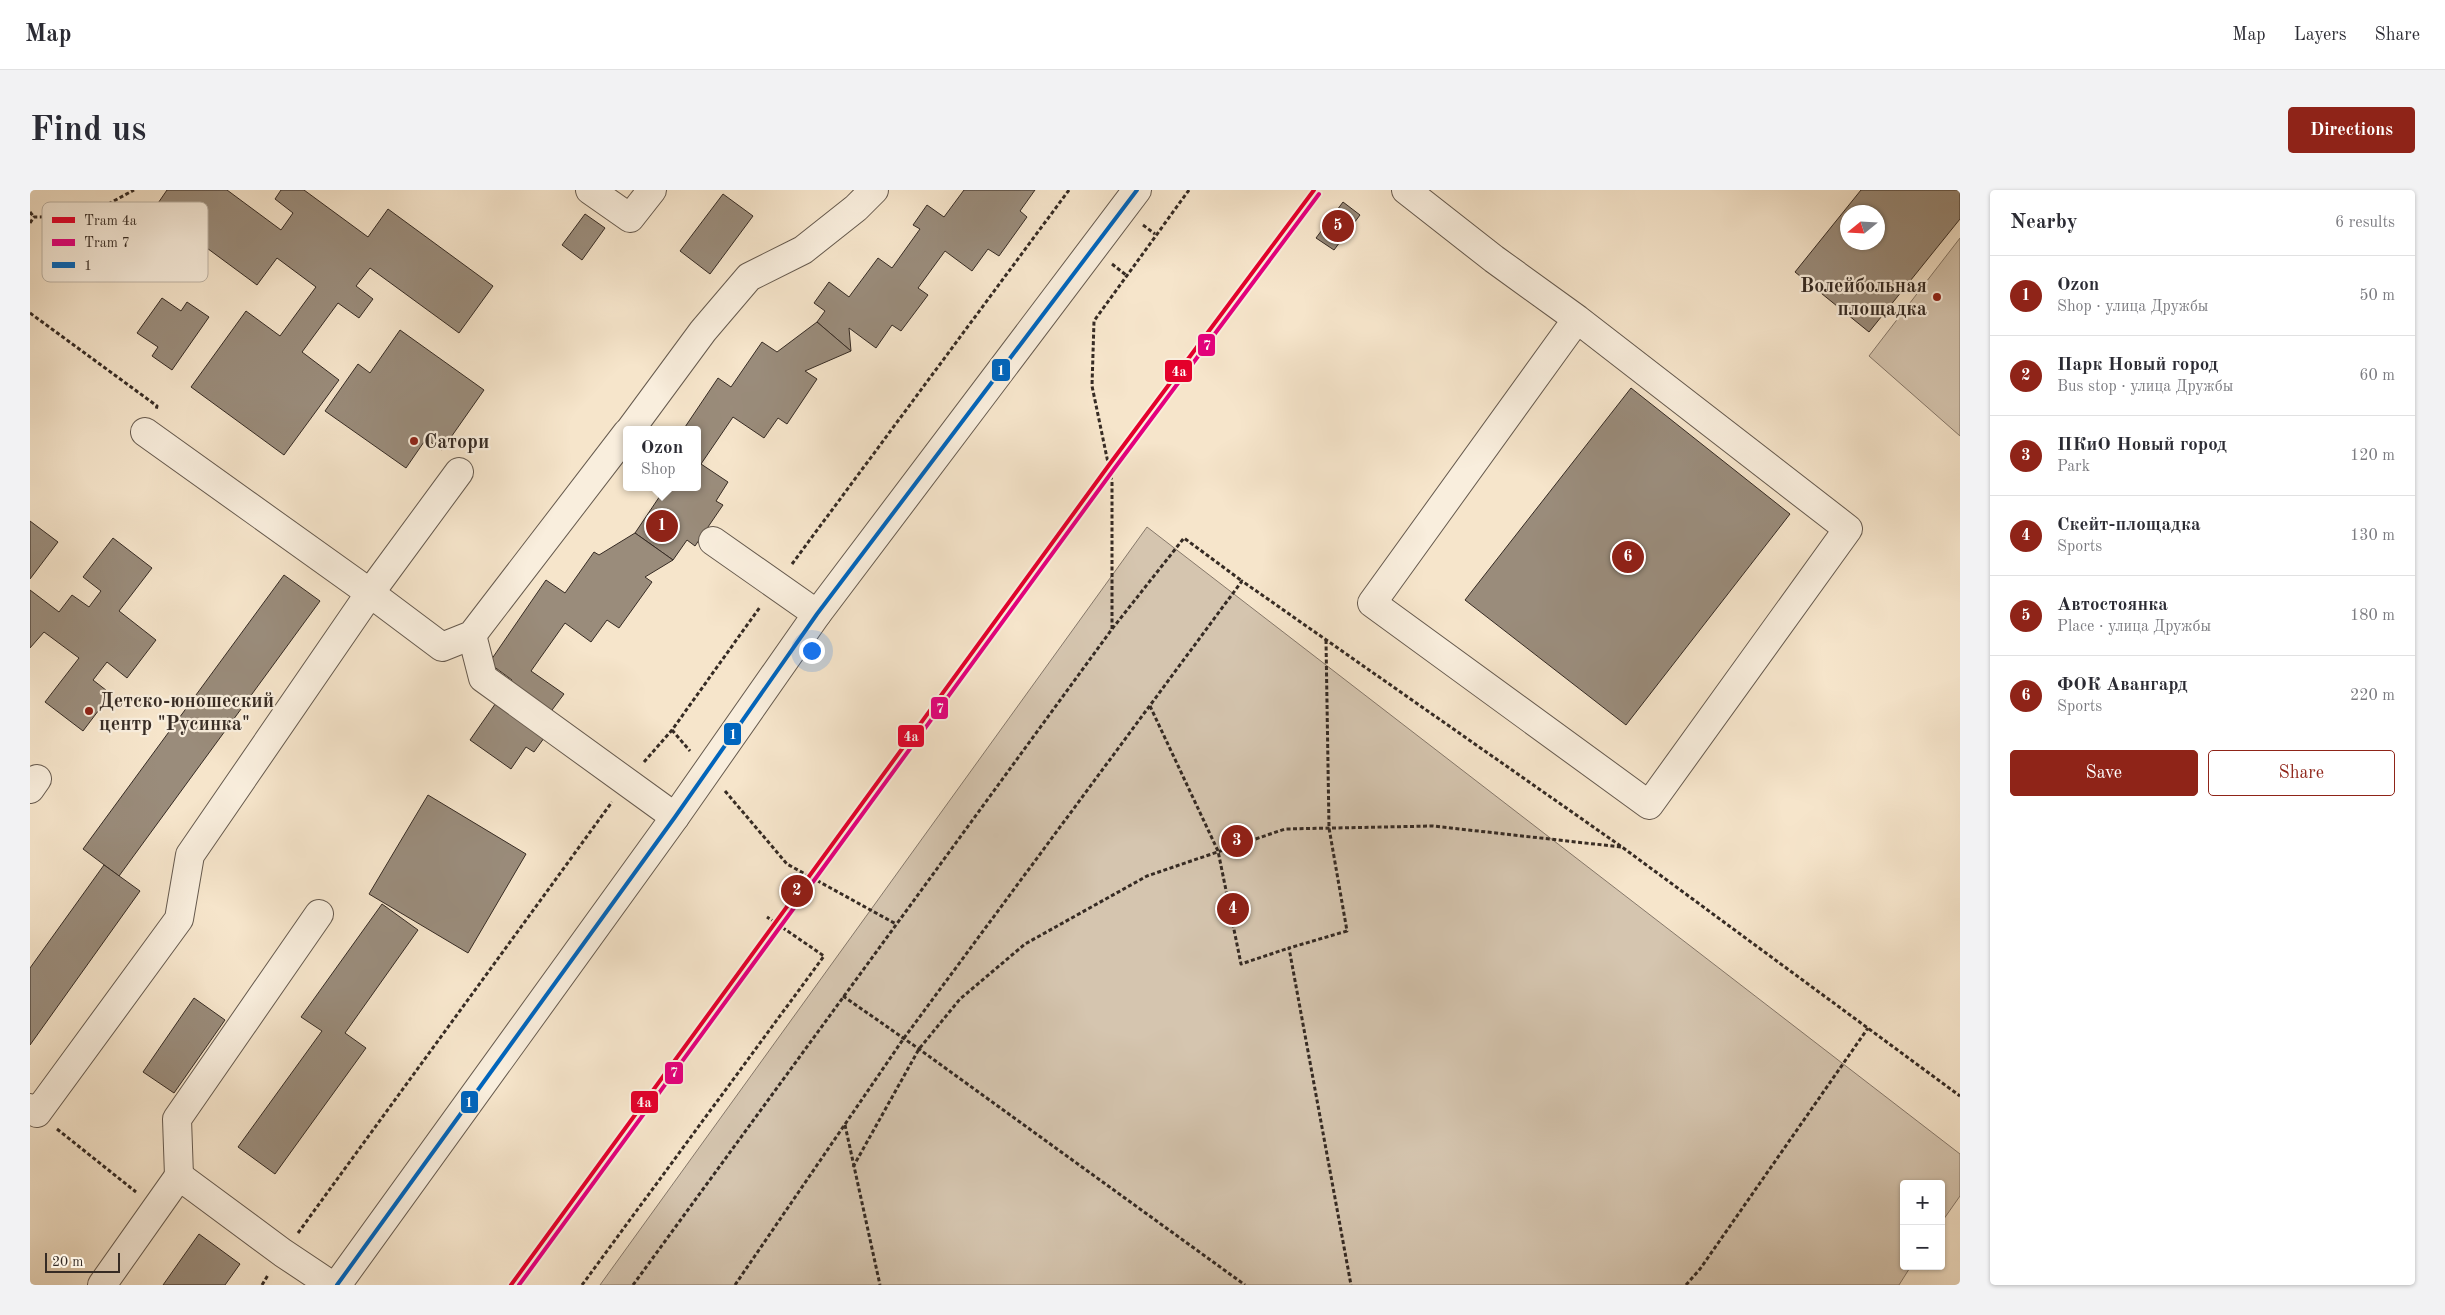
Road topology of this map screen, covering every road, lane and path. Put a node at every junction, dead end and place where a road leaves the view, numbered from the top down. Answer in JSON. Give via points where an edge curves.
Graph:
{"nodes":[{"id":1,"x":134,"y":190,"type":"edge"},
{"id":2,"x":590,"y":190,"type":"edge"},
{"id":3,"x":652,"y":190,"type":"edge"},
{"id":4,"x":874,"y":190,"type":"edge"},
{"id":5,"x":1069,"y":190,"type":"edge"},
{"id":6,"x":1137,"y":190,"type":"edge"},
{"id":7,"x":1188,"y":190,"type":"edge"},
{"id":8,"x":1406,"y":190,"type":"edge"},
{"id":9,"x":112,"y":202,"type":"edge"},
{"id":10,"x":30,"y":212,"type":"edge"},
{"id":11,"x":34,"y":217,"type":"junction"},
{"id":12,"x":42,"y":217,"type":"edge"},
{"id":13,"x":1138,"y":222,"type":"dead end"},
{"id":14,"x":30,"y":223,"type":"edge"},
{"id":15,"x":1155,"y":234,"type":"junction"},
{"id":16,"x":1108,"y":261,"type":"dead end"},
{"id":17,"x":1126,"y":275,"type":"junction"},
{"id":18,"x":30,"y":313,"type":"edge"},
{"id":19,"x":1577,"y":319,"type":"junction"},
{"id":20,"x":149,"y":423,"type":"joint"},
{"id":21,"x":633,"y":426,"type":"edge"},
{"id":22,"x":623,"y":438,"type":"edge"},
{"id":23,"x":459,"y":472,"type":"dead end"},
{"id":24,"x":713,"y":542,"type":"dead end"},
{"id":25,"x":1242,"y":581,"type":"junction"},
{"id":26,"x":776,"y":585,"type":"junction"},
{"id":27,"x":370,"y":593,"type":"junction"},
{"id":28,"x":817,"y":614,"type":"junction"},
{"id":29,"x":1112,"y":628,"type":"junction"},
{"id":30,"x":472,"y":635,"type":"junction"},
{"id":31,"x":1326,"y":640,"type":"junction"},
{"id":32,"x":1150,"y":706,"type":"junction"},
{"id":33,"x":672,"y":730,"type":"junction"},
{"id":34,"x":691,"y":752,"type":"dead end"},
{"id":35,"x":627,"y":782,"type":"junction"},
{"id":36,"x":737,"y":804,"type":"dead end"},
{"id":37,"x":676,"y":817,"type":"junction"},
{"id":38,"x":1329,"y":828,"type":"junction"},
{"id":39,"x":1622,"y":847,"type":"junction"},
{"id":40,"x":1218,"y":851,"type":"junction"},
{"id":41,"x":319,"y":914,"type":"dead end"},
{"id":42,"x":767,"y":918,"type":"dead end"},
{"id":43,"x":896,"y":924,"type":"junction"},
{"id":44,"x":1289,"y":948,"type":"junction"},
{"id":45,"x":843,"y":996,"type":"junction"},
{"id":46,"x":1868,"y":1028,"type":"junction"},
{"id":47,"x":904,"y":1038,"type":"junction"},
{"id":48,"x":920,"y":1049,"type":"junction"},
{"id":49,"x":1960,"y":1096,"type":"edge"},
{"id":50,"x":34,"y":1111,"type":"edge"},
{"id":51,"x":845,"y":1124,"type":"junction"},
{"id":52,"x":853,"y":1167,"type":"junction"},
{"id":53,"x":179,"y":1176,"type":"junction"},
{"id":54,"x":157,"y":1209,"type":"junction"},
{"id":55,"x":283,"y":1253,"type":"junction"},
{"id":56,"x":102,"y":1285,"type":"edge"},
{"id":57,"x":331,"y":1285,"type":"edge"},
{"id":58,"x":337,"y":1285,"type":"edge"},
{"id":59,"x":582,"y":1285,"type":"edge"},
{"id":60,"x":633,"y":1285,"type":"edge"},
{"id":61,"x":735,"y":1285,"type":"edge"},
{"id":62,"x":880,"y":1285,"type":"edge"},
{"id":63,"x":1245,"y":1285,"type":"edge"},
{"id":64,"x":1351,"y":1285,"type":"edge"},
{"id":65,"x":1686,"y":1285,"type":"edge"}],
"edges":[{"from":1,"to":9,"type":"path"},
{"from":2,"to":3,"type":"street","via":[[630,218]]},
{"from":4,"to":21,"type":"street","via":[[803,250],[749,277],[702,331]]},
{"from":5,"to":26,"type":"path"},
{"from":6,"to":28,"type":"street"},
{"from":7,"to":15,"type":"path"},
{"from":8,"to":19,"type":"street"},
{"from":10,"to":11,"type":"path"},
{"from":11,"to":12,"type":"path"},
{"from":11,"to":14,"type":"path"},
{"from":13,"to":15,"type":"path"},
{"from":15,"to":17,"type":"path"},
{"from":16,"to":17,"type":"path"},
{"from":17,"to":29,"type":"path","via":[[1094,321],[1092,386],[1112,482]]},
{"from":18,"to":20,"type":"path","via":[[157,406]]},
{"from":19,"to":19,"type":"street","via":[[1848,529],[1649,805],[1372,603]]},
{"from":20,"to":27,"type":"street"},
{"from":22,"to":30,"type":"street"},
{"from":23,"to":27,"type":"street"},
{"from":24,"to":26,"type":"street"},
{"from":25,"to":29,"type":"path","via":[[1184,538]]},
{"from":25,"to":31,"type":"path"},
{"from":25,"to":32,"type":"path"},
{"from":26,"to":28,"type":"street"},
{"from":26,"to":33,"type":"path"},
{"from":27,"to":30,"type":"street","via":[[442,647]]},
{"from":27,"to":50,"type":"street","via":[[190,855],[178,919]]},
{"from":28,"to":37,"type":"street"},
{"from":29,"to":43,"type":"path"},
{"from":30,"to":35,"type":"street","via":[[483,678]]},
{"from":31,"to":38,"type":"path"},
{"from":31,"to":39,"type":"path"},
{"from":32,"to":40,"type":"path"},
{"from":32,"to":47,"type":"path"},
{"from":33,"to":34,"type":"path"},
{"from":33,"to":35,"type":"path"},
{"from":35,"to":37,"type":"street"},
{"from":35,"to":55,"type":"path"},
{"from":36,"to":43,"type":"path","via":[[787,864]]},
{"from":37,"to":58,"type":"street"},
{"from":38,"to":39,"type":"path","via":[[1433,826]]},
{"from":38,"to":40,"type":"path","via":[[1285,829]]},
{"from":38,"to":44,"type":"path","via":[[1347,931]]},
{"from":39,"to":46,"type":"path"},
{"from":40,"to":44,"type":"path","via":[[1241,964]]},
{"from":40,"to":48,"type":"path","via":[[1147,876],[1025,944],[960,1000]]},
{"from":41,"to":53,"type":"street","via":[[177,1119]]},
{"from":42,"to":59,"type":"path","via":[[824,956]]},
{"from":43,"to":45,"type":"path"},
{"from":44,"to":64,"type":"path"},
{"from":45,"to":47,"type":"path"},
{"from":45,"to":60,"type":"path"},
{"from":46,"to":49,"type":"path"},
{"from":46,"to":65,"type":"path"},
{"from":47,"to":48,"type":"path"},
{"from":47,"to":51,"type":"path"},
{"from":48,"to":52,"type":"path"},
{"from":48,"to":63,"type":"path"},
{"from":50,"to":54,"type":"path"},
{"from":51,"to":52,"type":"path"},
{"from":51,"to":61,"type":"path"},
{"from":52,"to":62,"type":"path"},
{"from":53,"to":54,"type":"street"},
{"from":53,"to":55,"type":"street"},
{"from":54,"to":56,"type":"street"},
{"from":55,"to":57,"type":"street"}]}
